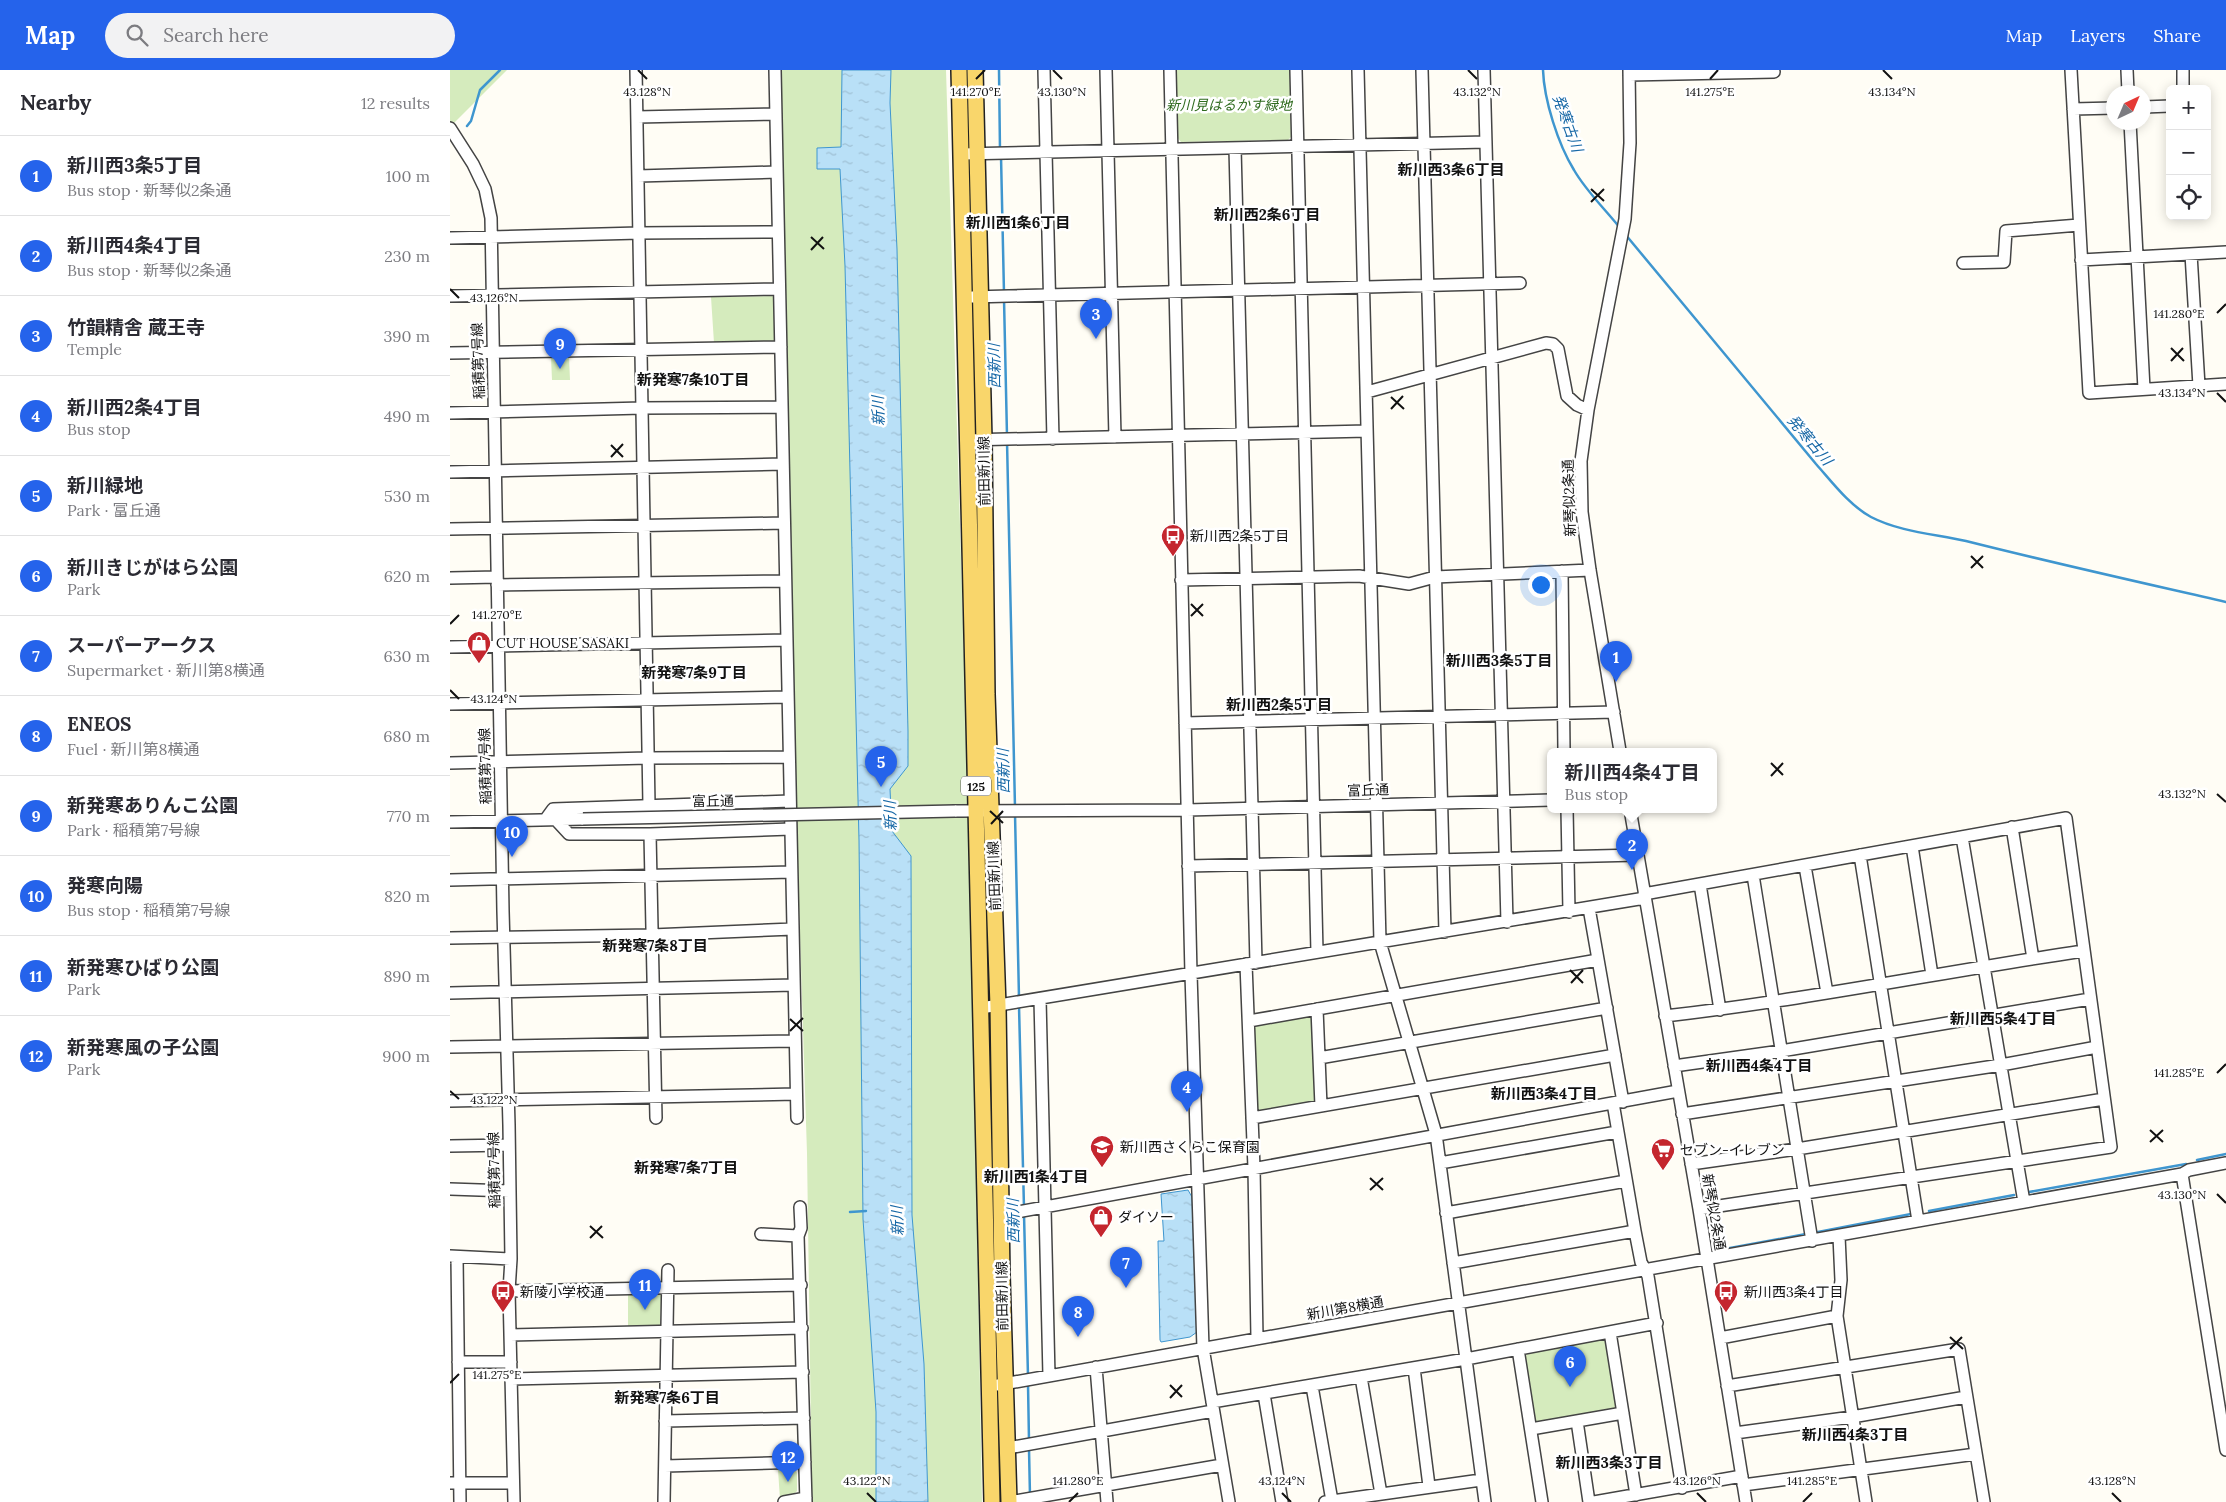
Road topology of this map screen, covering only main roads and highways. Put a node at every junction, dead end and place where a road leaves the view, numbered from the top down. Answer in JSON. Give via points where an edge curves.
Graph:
{"nodes":[{"id":1,"x":960,"y":70,"type":"edge"},
{"id":2,"x":975,"y":70,"type":"edge"},
{"id":3,"x":992,"y":1502,"type":"edge"},
{"id":4,"x":1009,"y":1502,"type":"edge"}],
"edges":[{"from":1,"to":3,"type":"main road","name":"前田新川線","number":"125"},
{"from":2,"to":4,"type":"main road","name":"前田新川線","number":"125","via":[[987,694],[998,1006]]}]}
